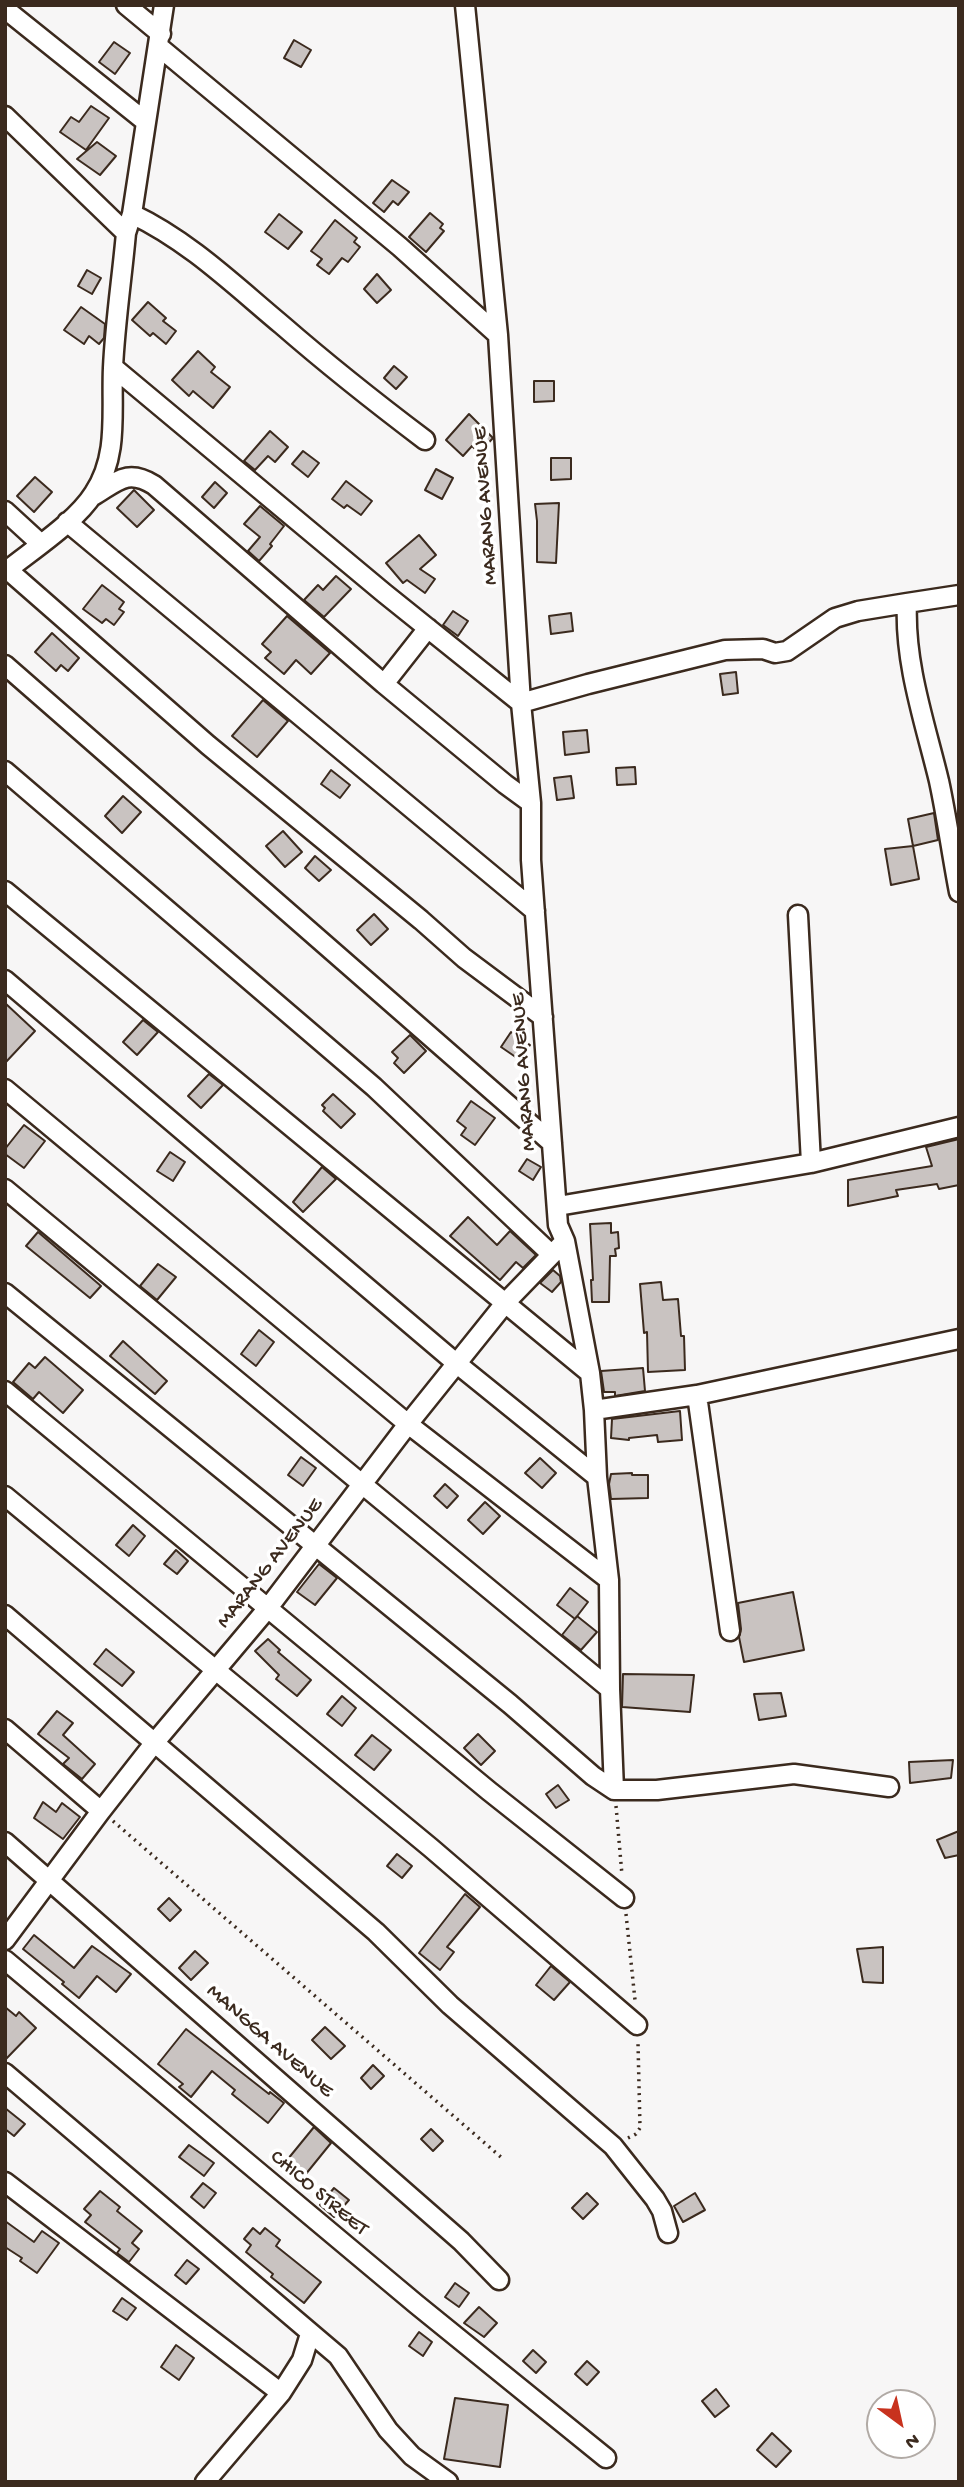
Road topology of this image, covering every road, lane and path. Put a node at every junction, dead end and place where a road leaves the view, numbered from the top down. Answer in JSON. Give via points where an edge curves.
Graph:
{"nodes":[{"id":1,"x":126,"y":5,"type":"edge"},
{"id":2,"x":164,"y":5,"type":"edge"},
{"id":3,"x":465,"y":5,"type":"edge"},
{"id":4,"x":5,"y":9,"type":"edge"},
{"id":5,"x":159,"y":40,"type":"junction"},
{"id":6,"x":5,"y":116,"type":"edge"},
{"id":7,"x":146,"y":122,"type":"junction"},
{"id":8,"x":132,"y":214,"type":"junction"},
{"id":9,"x":126,"y":233,"type":"junction"},
{"id":10,"x":498,"y":335,"type":"junction"},
{"id":11,"x":113,"y":366,"type":"junction"},
{"id":12,"x":425,"y":439,"type":"dead end"},
{"id":13,"x":93,"y":496,"type":"junction"},
{"id":14,"x":5,"y":511,"type":"edge"},
{"id":15,"x":67,"y":522,"type":"junction"},
{"id":16,"x":41,"y":544,"type":"junction"},
{"id":17,"x":6,"y":571,"type":"edge"},
{"id":18,"x":959,"y":595,"type":"edge"},
{"id":19,"x":907,"y":603,"type":"junction"},
{"id":20,"x":428,"y":628,"type":"junction"},
{"id":21,"x":5,"y":665,"type":"edge"},
{"id":22,"x":384,"y":684,"type":"junction"},
{"id":23,"x":521,"y":703,"type":"junction"},
{"id":24,"x":5,"y":771,"type":"edge"},
{"id":25,"x":531,"y":803,"type":"junction"},
{"id":26,"x":5,"y":891,"type":"edge"},
{"id":27,"x":959,"y":892,"type":"edge"},
{"id":28,"x":535,"y":911,"type":"junction"},
{"id":29,"x":798,"y":915,"type":"dead end"},
{"id":30,"x":5,"y":980,"type":"edge"},
{"id":31,"x":543,"y":1017,"type":"junction"},
{"id":32,"x":5,"y":1089,"type":"edge"},
{"id":33,"x":959,"y":1127,"type":"edge"},
{"id":34,"x":552,"y":1143,"type":"junction"},
{"id":35,"x":811,"y":1163,"type":"junction"},
{"id":36,"x":5,"y":1189,"type":"edge"},
{"id":37,"x":558,"y":1206,"type":"junction"},
{"id":38,"x":565,"y":1241,"type":"junction"},
{"id":39,"x":551,"y":1254,"type":"junction"},
{"id":40,"x":5,"y":1293,"type":"edge"},
{"id":41,"x":506,"y":1302,"type":"junction"},
{"id":42,"x":959,"y":1339,"type":"edge"},
{"id":43,"x":456,"y":1363,"type":"junction"},
{"id":44,"x":590,"y":1373,"type":"junction"},
{"id":45,"x":5,"y":1391,"type":"edge"},
{"id":46,"x":697,"y":1395,"type":"junction"},
{"id":47,"x":594,"y":1410,"type":"junction"},
{"id":48,"x":408,"y":1424,"type":"junction"},
{"id":49,"x":597,"y":1477,"type":"junction"},
{"id":50,"x":361,"y":1484,"type":"junction"},
{"id":51,"x":5,"y":1496,"type":"edge"},
{"id":52,"x":314,"y":1546,"type":"junction"},
{"id":53,"x":609,"y":1580,"type":"junction"},
{"id":54,"x":268,"y":1608,"type":"junction"},
{"id":55,"x":5,"y":1615,"type":"edge"},
{"id":56,"x":730,"y":1631,"type":"dead end"},
{"id":57,"x":216,"y":1670,"type":"junction"},
{"id":58,"x":610,"y":1689,"type":"junction"},
{"id":59,"x":5,"y":1729,"type":"edge"},
{"id":60,"x":155,"y":1742,"type":"junction"},
{"id":61,"x":889,"y":1787,"type":"dead end"},
{"id":62,"x":614,"y":1790,"type":"junction"},
{"id":63,"x":101,"y":1811,"type":"junction"},
{"id":64,"x":5,"y":1842,"type":"edge"},
{"id":65,"x":50,"y":1881,"type":"junction"},
{"id":66,"x":624,"y":1898,"type":"junction"},
{"id":67,"x":5,"y":1940,"type":"edge"},
{"id":68,"x":5,"y":1959,"type":"edge"},
{"id":69,"x":637,"y":2025,"type":"junction"},
{"id":70,"x":5,"y":2073,"type":"edge"},
{"id":71,"x":613,"y":2146,"type":"junction"},
{"id":72,"x":502,"y":2158,"type":"dead end"},
{"id":73,"x":5,"y":2182,"type":"edge"},
{"id":74,"x":668,"y":2233,"type":"dead end"},
{"id":75,"x":499,"y":2280,"type":"dead end"},
{"id":76,"x":310,"y":2334,"type":"junction"},
{"id":77,"x":282,"y":2393,"type":"junction"},
{"id":78,"x":606,"y":2458,"type":"dead end"},
{"id":79,"x":205,"y":2482,"type":"edge"},
{"id":80,"x":448,"y":2482,"type":"edge"}],
"edges":[{"from":1,"to":5,"type":"street"},
{"from":2,"to":5,"type":"street"},
{"from":3,"to":10,"type":"street","name":"MARANG AVENUE"},
{"from":4,"to":7,"type":"street"},
{"from":5,"to":7,"type":"street"},
{"from":5,"to":10,"type":"street"},
{"from":6,"to":9,"type":"street"},
{"from":7,"to":8,"type":"street"},
{"from":8,"to":9,"type":"street"},
{"from":8,"to":12,"type":"street","via":[[196,252]]},
{"from":9,"to":11,"type":"street"},
{"from":10,"to":23,"type":"street","name":"MARANG AVENUE"},
{"from":11,"to":13,"type":"street","via":[[112,449]]},
{"from":11,"to":20,"type":"street"},
{"from":13,"to":15,"type":"street"},
{"from":13,"to":22,"type":"street","via":[[130,476],[154,485]]},
{"from":14,"to":16,"type":"street"},
{"from":15,"to":16,"type":"street"},
{"from":15,"to":28,"type":"street"},
{"from":16,"to":17,"type":"street"},
{"from":17,"to":31,"type":"street","via":[[464,958]]},
{"from":18,"to":19,"type":"street"},
{"from":19,"to":23,"type":"street","via":[[835,618],[787,651],[725,650]]},
{"from":19,"to":27,"type":"street","via":[[906,630]]},
{"from":20,"to":22,"type":"street"},
{"from":20,"to":23,"type":"street"},
{"from":21,"to":34,"type":"street"},
{"from":22,"to":25,"type":"street"},
{"from":23,"to":25,"type":"street","name":"MARANG AVENUE"},
{"from":24,"to":39,"type":"street","via":[[374,1087]]},
{"from":25,"to":28,"type":"street","name":"MARANG AVENUE"},
{"from":26,"to":41,"type":"street"},
{"from":28,"to":31,"type":"street","name":"MARANG AVENUE"},
{"from":29,"to":35,"type":"street"},
{"from":30,"to":43,"type":"street"},
{"from":31,"to":34,"type":"street","name":"MARANG AVENUE"},
{"from":32,"to":48,"type":"street"},
{"from":33,"to":35,"type":"street"},
{"from":34,"to":37,"type":"street","name":"MARANG AVENUE"},
{"from":35,"to":37,"type":"street"},
{"from":36,"to":50,"type":"street"},
{"from":37,"to":38,"type":"street","name":"MARANG AVENUE","via":[[558,1225]]},
{"from":38,"to":39,"type":"street","name":"MARANG AVENUE"},
{"from":38,"to":44,"type":"street"},
{"from":39,"to":41,"type":"street","name":"MARANG AVENUE"},
{"from":40,"to":52,"type":"street"},
{"from":41,"to":43,"type":"street","name":"MARANG AVENUE"},
{"from":41,"to":44,"type":"street"},
{"from":42,"to":46,"type":"street"},
{"from":43,"to":48,"type":"street","name":"MARANG AVENUE"},
{"from":43,"to":49,"type":"street"},
{"from":44,"to":47,"type":"street"},
{"from":45,"to":54,"type":"street"},
{"from":46,"to":47,"type":"street"},
{"from":46,"to":56,"type":"street"},
{"from":47,"to":49,"type":"street"},
{"from":48,"to":50,"type":"street","name":"MARANG AVENUE"},
{"from":48,"to":53,"type":"street"},
{"from":49,"to":53,"type":"street"},
{"from":50,"to":52,"type":"street","name":"MARANG AVENUE"},
{"from":50,"to":58,"type":"street"},
{"from":51,"to":57,"type":"street"},
{"from":52,"to":54,"type":"street","name":"MARANG AVENUE"},
{"from":52,"to":62,"type":"street"},
{"from":53,"to":58,"type":"street"},
{"from":54,"to":57,"type":"street","name":"MARANG AVENUE"},
{"from":54,"to":66,"type":"street"},
{"from":55,"to":60,"type":"street"},
{"from":57,"to":60,"type":"street","name":"MARANG AVENUE"},
{"from":57,"to":69,"type":"street"},
{"from":58,"to":62,"type":"street"},
{"from":59,"to":63,"type":"street"},
{"from":60,"to":63,"type":"street","name":"MARANG AVENUE"},
{"from":60,"to":71,"type":"street","via":[[376,1932],[450,2005]]},
{"from":61,"to":62,"type":"street","via":[[794,1774],[657,1790]]},
{"from":62,"to":66,"type":"path"},
{"from":63,"to":65,"type":"street","name":"MARANG AVENUE"},
{"from":63,"to":72,"type":"path"},
{"from":64,"to":65,"type":"street","name":"MANGGA AVENUE"},
{"from":65,"to":67,"type":"street","name":"MARANG AVENUE"},
{"from":65,"to":75,"type":"street","name":"MANGGA AVENUE","via":[[461,2241]]},
{"from":66,"to":69,"type":"path"},
{"from":68,"to":78,"type":"street","name":"CHICO STREET"},
{"from":69,"to":71,"type":"path","via":[[639,2128]]},
{"from":70,"to":76,"type":"street"},
{"from":71,"to":74,"type":"street","via":[[655,2199]]},
{"from":73,"to":77,"type":"street"},
{"from":76,"to":77,"type":"street","via":[[302,2360]]},
{"from":76,"to":80,"type":"street","via":[[338,2356],[388,2430],[412,2456]]},
{"from":77,"to":79,"type":"street"}]}
